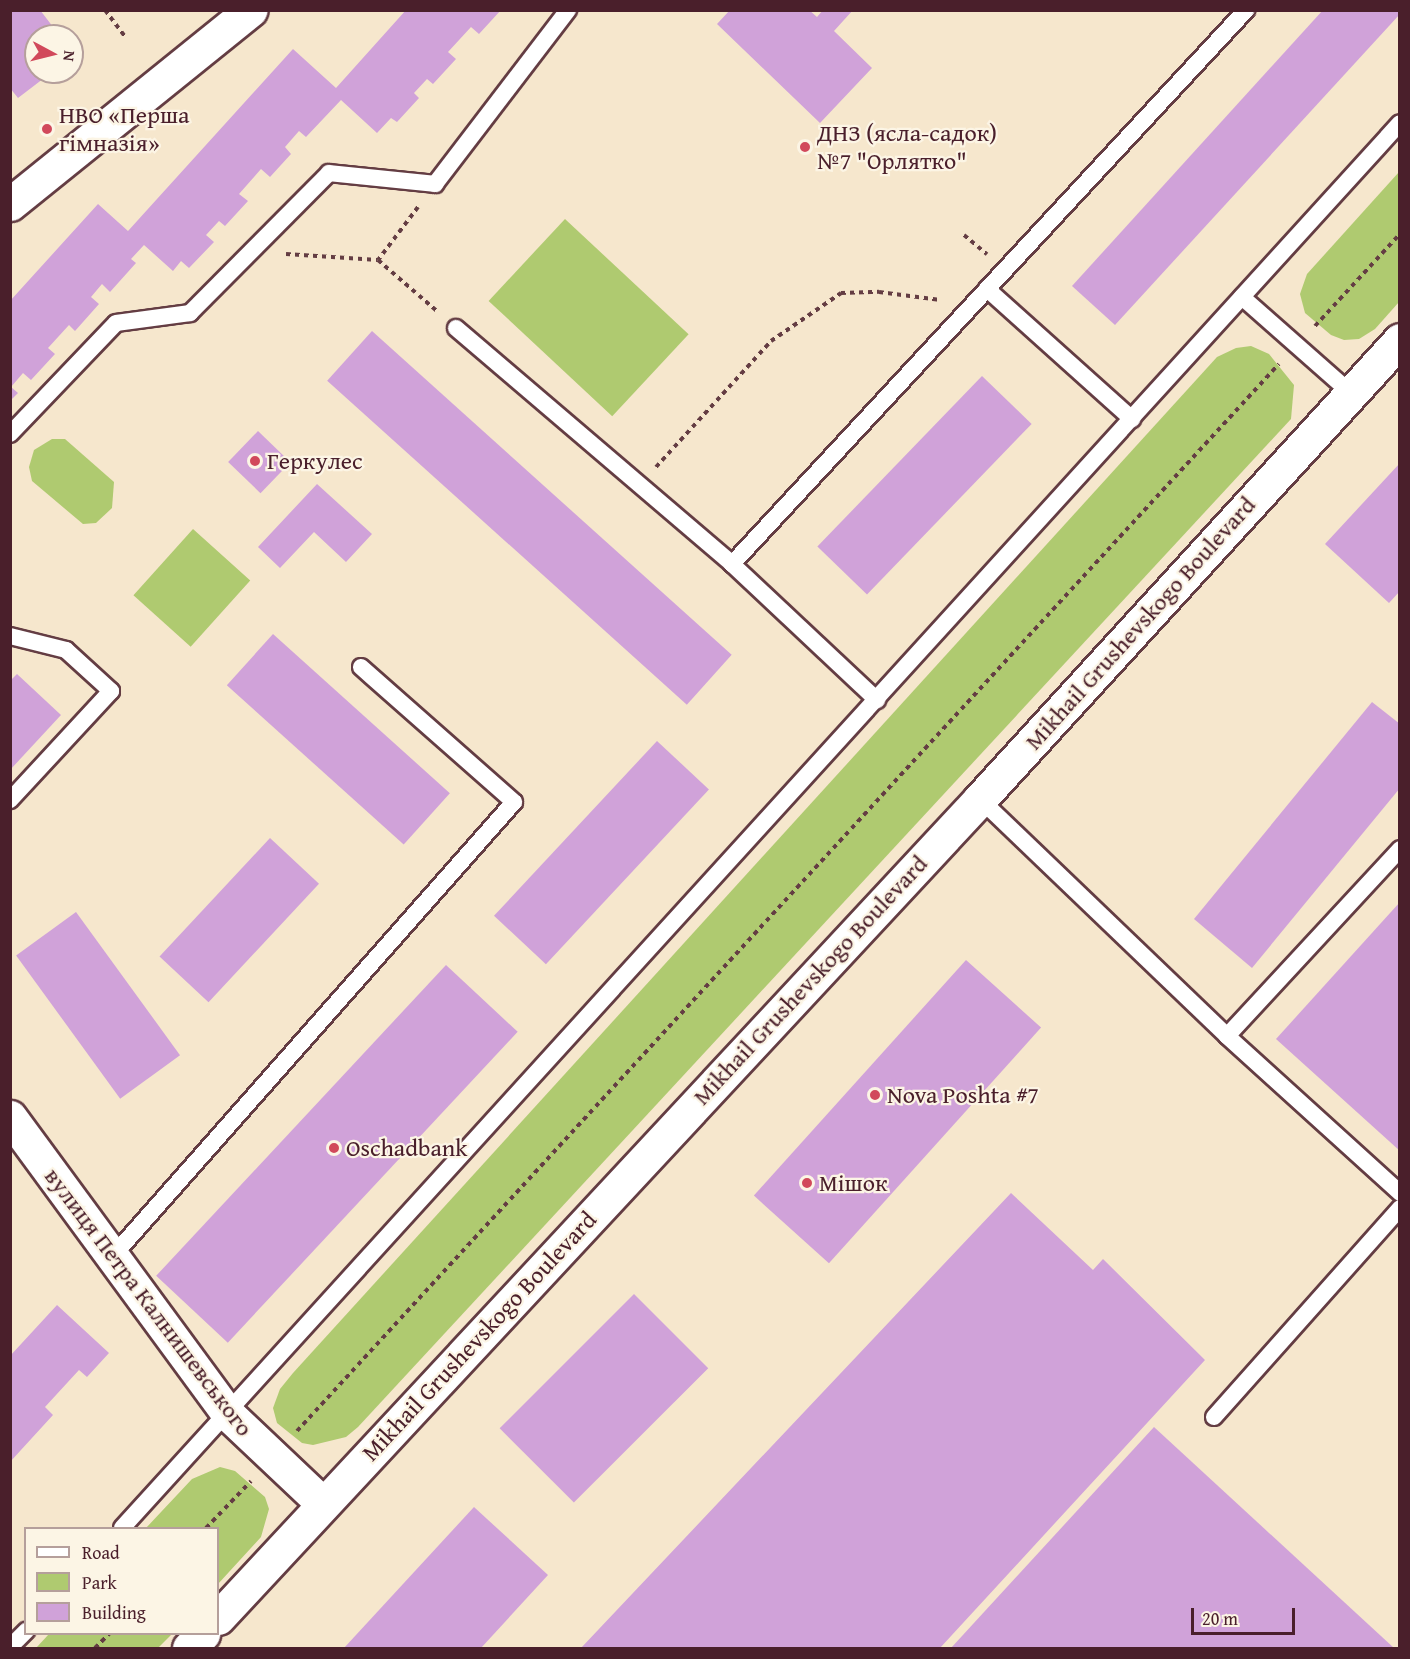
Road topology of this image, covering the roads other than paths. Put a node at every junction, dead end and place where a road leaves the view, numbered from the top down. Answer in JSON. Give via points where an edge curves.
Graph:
{"nodes":[{"id":1,"x":250,"y":10,"type":"edge"},
{"id":2,"x":568,"y":10,"type":"edge"},
{"id":3,"x":1246,"y":10,"type":"edge"},
{"id":4,"x":1400,"y":123,"type":"edge"},
{"id":5,"x":10,"y":204,"type":"edge"},
{"id":6,"x":987,"y":289,"type":"junction"},
{"id":7,"x":1242,"y":297,"type":"junction"},
{"id":8,"x":456,"y":328,"type":"road end"},
{"id":9,"x":1400,"y":340,"type":"edge"},
{"id":10,"x":1351,"y":393,"type":"junction"},
{"id":11,"x":1132,"y":419,"type":"junction"},
{"id":12,"x":10,"y":434,"type":"edge"},
{"id":13,"x":732,"y":564,"type":"junction"},
{"id":14,"x":10,"y":636,"type":"edge"},
{"id":15,"x":361,"y":667,"type":"dead end"},
{"id":16,"x":877,"y":700,"type":"junction"},
{"id":17,"x":980,"y":799,"type":"junction"},
{"id":18,"x":10,"y":800,"type":"edge"},
{"id":19,"x":1400,"y":849,"type":"edge"},
{"id":20,"x":1227,"y":1036,"type":"junction"},
{"id":21,"x":10,"y":1117,"type":"edge"},
{"id":22,"x":20,"y":1152,"type":"edge"},
{"id":23,"x":1400,"y":1193,"type":"edge"},
{"id":24,"x":1400,"y":1208,"type":"edge"},
{"id":25,"x":112,"y":1257,"type":"junction"},
{"id":26,"x":229,"y":1415,"type":"junction"},
{"id":27,"x":1214,"y":1417,"type":"dead end"},
{"id":28,"x":322,"y":1504,"type":"junction"},
{"id":29,"x":123,"y":1527,"type":"edge"},
{"id":30,"x":219,"y":1617,"type":"edge"},
{"id":31,"x":24,"y":1633,"type":"edge"},
{"id":32,"x":202,"y":1635,"type":"edge"},
{"id":33,"x":10,"y":1647,"type":"edge"},
{"id":34,"x":189,"y":1648,"type":"edge"}],
"edges":[{"from":1,"to":5,"type":"main road"},
{"from":2,"to":12,"type":"lane","via":[[435,184],[329,173],[190,314],[116,323]]},
{"from":3,"to":6,"type":"lane"},
{"from":4,"to":7,"type":"lane"},
{"from":6,"to":11,"type":"lane"},
{"from":6,"to":13,"type":"lane"},
{"from":7,"to":10,"type":"lane"},
{"from":7,"to":11,"type":"lane"},
{"from":8,"to":13,"type":"lane"},
{"from":9,"to":10,"type":"main road","name":"Mikhail Grushevskogo Boulevard"},
{"from":10,"to":17,"type":"main road","name":"Mikhail Grushevskogo Boulevard"},
{"from":11,"to":16,"type":"lane"},
{"from":13,"to":16,"type":"lane"},
{"from":14,"to":18,"type":"lane","via":[[66,650],[111,691]]},
{"from":15,"to":25,"type":"lane","via":[[514,802]]},
{"from":16,"to":26,"type":"lane"},
{"from":17,"to":20,"type":"lane"},
{"from":17,"to":28,"type":"main road","name":"Mikhail Grushevskogo Boulevard"},
{"from":19,"to":20,"type":"lane"},
{"from":20,"to":23,"type":"lane"},
{"from":21,"to":22,"type":"main road","name":"вулиця Петра Калнишевського"},
{"from":22,"to":25,"type":"main road","name":"вулиця Петра Калнишевського"},
{"from":24,"to":27,"type":"lane"},
{"from":25,"to":26,"type":"main road","name":"вулиця Петра Калнишевського"},
{"from":26,"to":28,"type":"main road","name":"вулиця Петра Калнишевського"},
{"from":26,"to":29,"type":"lane"},
{"from":28,"to":30,"type":"main road","name":"Mikhail Grushevskogo Boulevard"},
{"from":31,"to":33,"type":"lane"},
{"from":32,"to":34,"type":"main road"}]}
